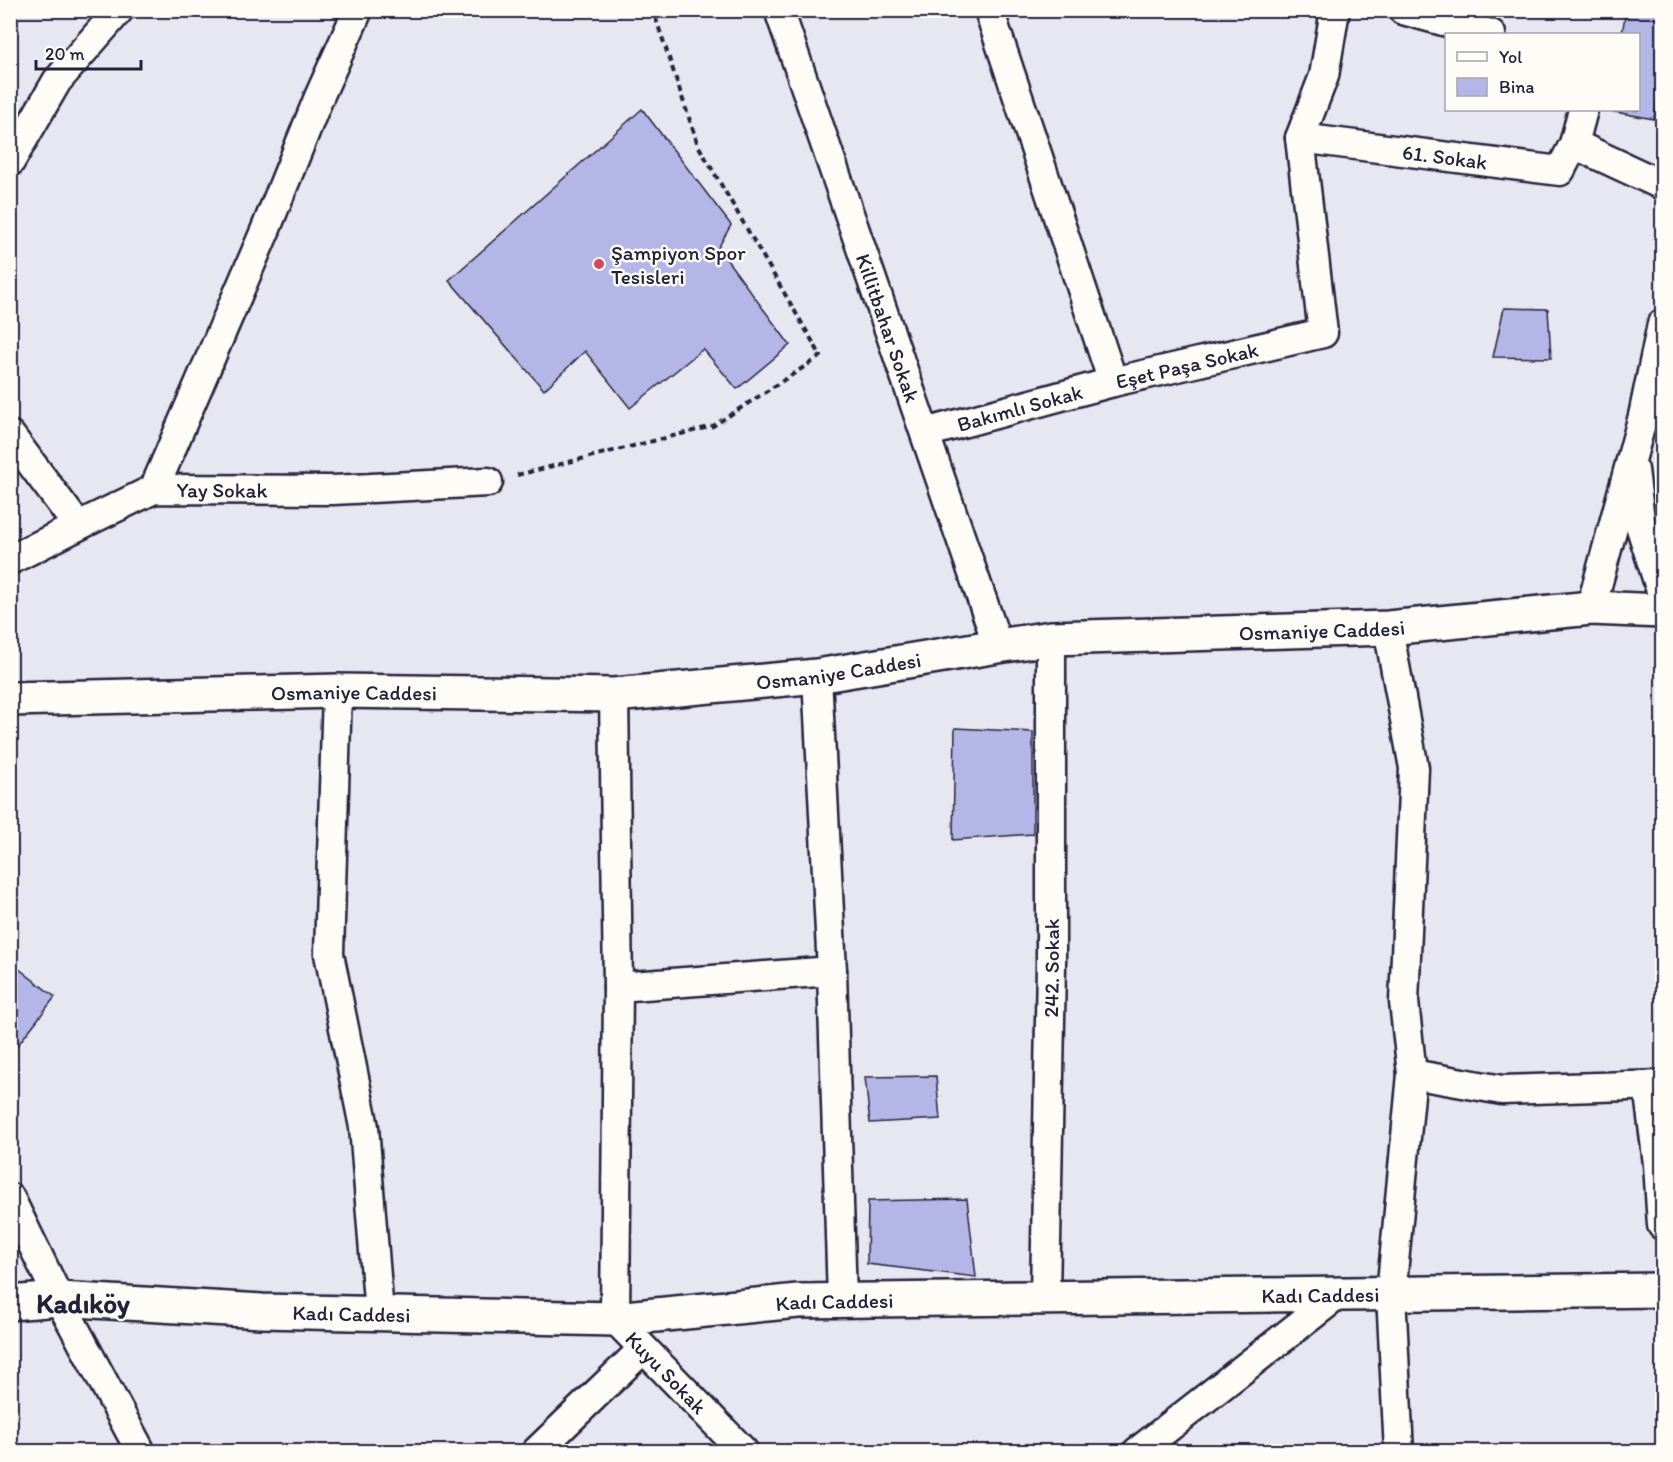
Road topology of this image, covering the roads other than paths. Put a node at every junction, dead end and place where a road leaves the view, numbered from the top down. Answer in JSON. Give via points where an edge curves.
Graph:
{"nodes":[{"id":1,"x":119,"y":10,"type":"edge"},
{"id":2,"x":358,"y":10,"type":"edge"},
{"id":3,"x":779,"y":10,"type":"edge"},
{"id":4,"x":989,"y":10,"type":"edge"},
{"id":5,"x":1335,"y":10,"type":"edge"},
{"id":6,"x":1403,"y":10,"type":"edge"},
{"id":7,"x":1487,"y":33,"type":"edge"},
{"id":8,"x":1583,"y":111,"type":"edge"},
{"id":9,"x":1300,"y":138,"type":"junction"},
{"id":10,"x":1574,"y":144,"type":"junction"},
{"id":11,"x":10,"y":162,"type":"edge"},
{"id":12,"x":1662,"y":185,"type":"edge"},
{"id":13,"x":1662,"y":324,"type":"edge"},
{"id":14,"x":1113,"y":382,"type":"junction"},
{"id":15,"x":925,"y":433,"type":"junction"},
{"id":16,"x":10,"y":435,"type":"edge"},
{"id":17,"x":1632,"y":453,"type":"junction"},
{"id":18,"x":488,"y":482,"type":"road end"},
{"id":19,"x":154,"y":489,"type":"junction"},
{"id":20,"x":78,"y":526,"type":"junction"},
{"id":21,"x":10,"y":560,"type":"edge"},
{"id":22,"x":1662,"y":594,"type":"edge"},
{"id":23,"x":1591,"y":608,"type":"junction"},
{"id":24,"x":1662,"y":611,"type":"edge"},
{"id":25,"x":1388,"y":628,"type":"junction"},
{"id":26,"x":1051,"y":638,"type":"junction"},
{"id":27,"x":998,"y":646,"type":"junction"},
{"id":28,"x":817,"y":676,"type":"junction"},
{"id":29,"x":337,"y":691,"type":"junction"},
{"id":30,"x":614,"y":694,"type":"junction"},
{"id":31,"x":10,"y":699,"type":"edge"},
{"id":32,"x":832,"y":971,"type":"junction"},
{"id":33,"x":618,"y":987,"type":"junction"},
{"id":34,"x":1412,"y":1074,"type":"junction"},
{"id":35,"x":1655,"y":1086,"type":"edge"},
{"id":36,"x":10,"y":1198,"type":"edge"},
{"id":37,"x":1662,"y":1225,"type":"edge"},
{"id":38,"x":1662,"y":1290,"type":"edge"},
{"id":39,"x":1339,"y":1294,"type":"junction"},
{"id":40,"x":1391,"y":1294,"type":"junction"},
{"id":41,"x":1045,"y":1298,"type":"junction"},
{"id":42,"x":59,"y":1299,"type":"junction"},
{"id":43,"x":842,"y":1300,"type":"junction"},
{"id":44,"x":10,"y":1303,"type":"edge"},
{"id":45,"x":379,"y":1314,"type":"junction"},
{"id":46,"x":615,"y":1320,"type":"junction"},
{"id":47,"x":643,"y":1349,"type":"junction"},
{"id":48,"x":141,"y":1452,"type":"edge"},
{"id":49,"x":536,"y":1452,"type":"edge"},
{"id":50,"x":744,"y":1452,"type":"edge"},
{"id":51,"x":1137,"y":1452,"type":"edge"},
{"id":52,"x":1399,"y":1452,"type":"edge"}],
"edges":[{"from":1,"to":11,"type":"street","via":[[57,81]]},
{"from":2,"to":19,"type":"street"},
{"from":3,"to":15,"type":"street","name":"Killitbahar Sokak"},
{"from":4,"to":14,"type":"street","name":"Eşet Paşa Sokak"},
{"from":5,"to":9,"type":"street","name":"Eşet Paşa Sokak","via":[[1324,76]]},
{"from":6,"to":7,"type":"street"},
{"from":8,"to":10,"type":"street"},
{"from":9,"to":10,"type":"street","name":"61. Sokak","via":[[1560,171]]},
{"from":9,"to":14,"type":"street","name":"Eşet Paşa Sokak","via":[[1323,333]]},
{"from":10,"to":12,"type":"street"},
{"from":13,"to":17,"type":"street"},
{"from":14,"to":15,"type":"street","name":"Bakımlı Sokak"},
{"from":15,"to":27,"type":"street","name":"Killitbahar Sokak"},
{"from":16,"to":20,"type":"street"},
{"from":17,"to":22,"type":"street","via":[[1641,528]]},
{"from":17,"to":23,"type":"street"},
{"from":18,"to":19,"type":"street","name":"Yay Sokak","via":[[333,490]]},
{"from":19,"to":20,"type":"street","name":"Yay Sokak"},
{"from":20,"to":21,"type":"street","name":"Yay Sokak"},
{"from":23,"to":24,"type":"street","name":"Osmaniye Caddesi"},
{"from":23,"to":25,"type":"street","name":"Osmaniye Caddesi"},
{"from":25,"to":26,"type":"street","name":"Osmaniye Caddesi"},
{"from":25,"to":34,"type":"street","via":[[1414,768],[1404,1002]]},
{"from":26,"to":27,"type":"street","name":"Osmaniye Caddesi"},
{"from":26,"to":41,"type":"street","name":"242. Sokak"},
{"from":27,"to":28,"type":"street","name":"Osmaniye Caddesi"},
{"from":28,"to":30,"type":"street","name":"Osmaniye Caddesi"},
{"from":28,"to":32,"type":"street"},
{"from":29,"to":30,"type":"street","name":"Osmaniye Caddesi"},
{"from":29,"to":31,"type":"street","name":"Osmaniye Caddesi"},
{"from":29,"to":45,"type":"street","via":[[329,954],[364,1127]]},
{"from":30,"to":33,"type":"street"},
{"from":32,"to":33,"type":"street"},
{"from":32,"to":43,"type":"street"},
{"from":33,"to":46,"type":"street"},
{"from":34,"to":35,"type":"street","via":[[1502,1090]]},
{"from":34,"to":40,"type":"street"},
{"from":35,"to":37,"type":"street"},
{"from":36,"to":42,"type":"street"},
{"from":38,"to":40,"type":"street","name":"Kadı Caddesi"},
{"from":39,"to":40,"type":"street","name":"Kadı Caddesi"},
{"from":39,"to":41,"type":"street","name":"Kadı Caddesi"},
{"from":39,"to":51,"type":"street"},
{"from":40,"to":52,"type":"street"},
{"from":41,"to":43,"type":"street","name":"Kadı Caddesi"},
{"from":42,"to":44,"type":"street","name":"Kadı Caddesi"},
{"from":42,"to":45,"type":"street","name":"Kadı Caddesi"},
{"from":42,"to":48,"type":"street"},
{"from":43,"to":46,"type":"street","name":"Kadı Caddesi"},
{"from":45,"to":46,"type":"street","name":"Kadı Caddesi"},
{"from":46,"to":47,"type":"street","name":"Kuyu Sokak"},
{"from":47,"to":49,"type":"street"},
{"from":47,"to":50,"type":"street","name":"Kuyu Sokak"}]}
